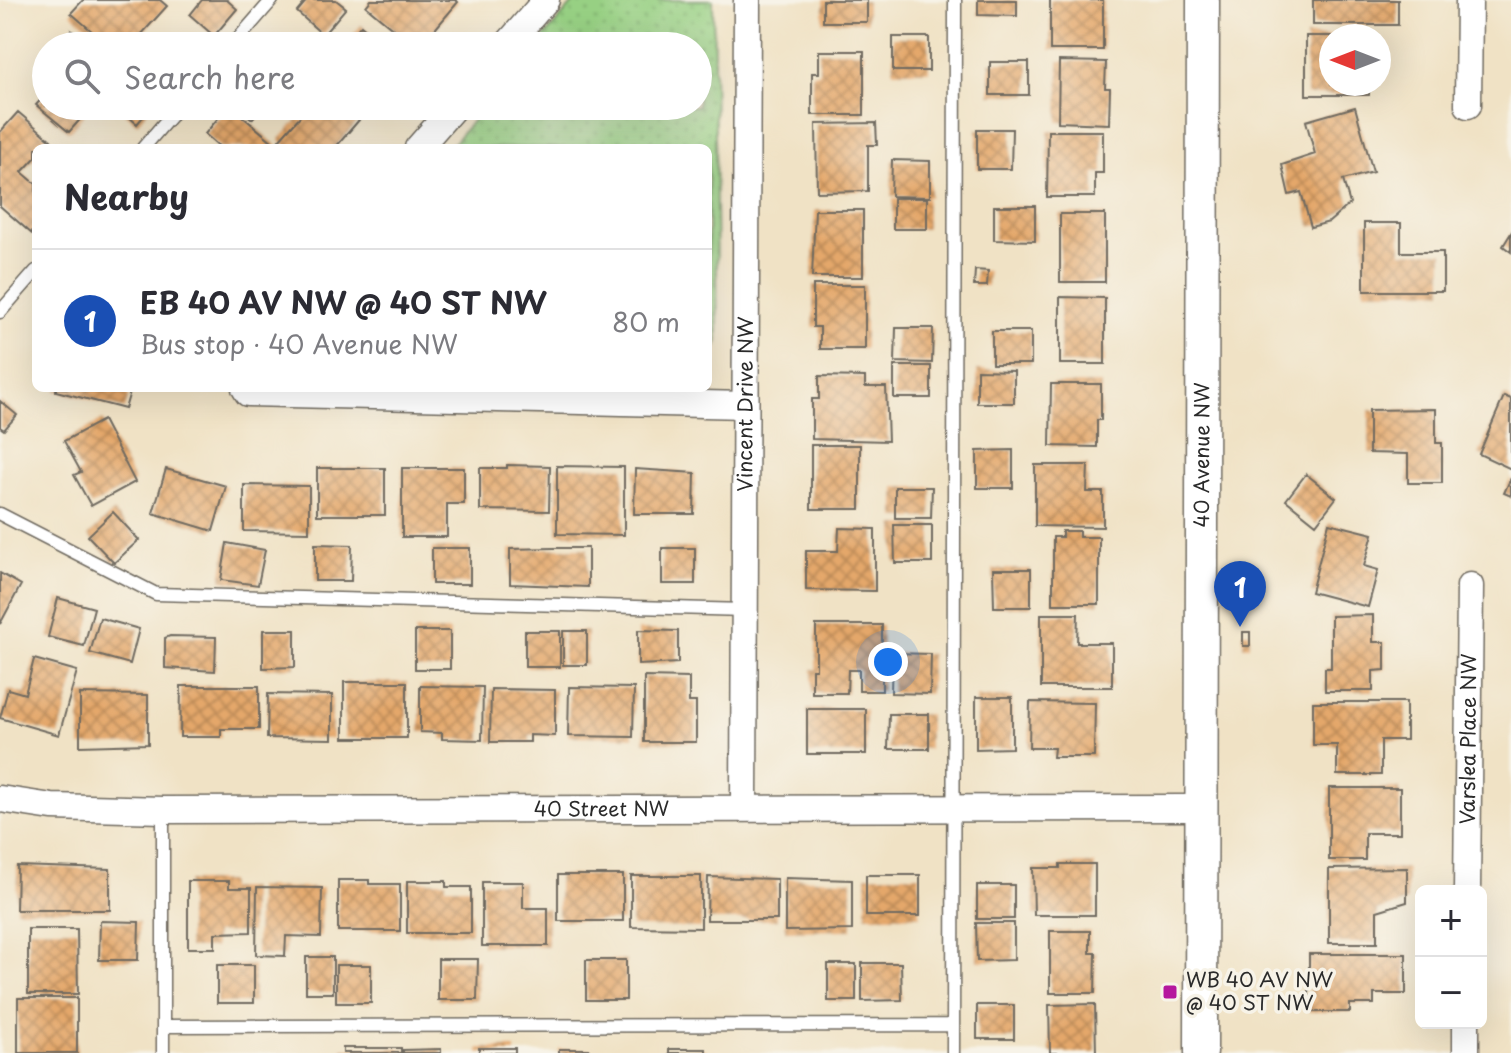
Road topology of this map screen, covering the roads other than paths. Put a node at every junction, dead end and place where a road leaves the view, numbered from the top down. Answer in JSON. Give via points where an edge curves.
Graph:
{"nodes":[{"id":1,"x":272,"y":0,"type":"edge"},
{"id":2,"x":546,"y":0,"type":"edge"},
{"id":3,"x":747,"y":0,"type":"edge"},
{"id":4,"x":955,"y":0,"type":"edge"},
{"id":5,"x":1203,"y":0,"type":"edge"},
{"id":6,"x":1469,"y":0,"type":"edge"},
{"id":7,"x":244,"y":32,"type":"edge"},
{"id":8,"x":518,"y":32,"type":"edge"},
{"id":9,"x":1468,"y":105,"type":"dead end"},
{"id":10,"x":167,"y":120,"type":"edge"},
{"id":11,"x":443,"y":120,"type":"edge"},
{"id":12,"x":146,"y":144,"type":"edge"},
{"id":13,"x":422,"y":144,"type":"edge"},
{"id":14,"x":32,"y":276,"type":"edge"},
{"id":15,"x":0,"y":312,"type":"edge"},
{"id":16,"x":247,"y":392,"type":"edge"},
{"id":17,"x":745,"y":405,"type":"junction"},
{"id":18,"x":0,"y":514,"type":"edge"},
{"id":19,"x":1470,"y":586,"type":"dead end"},
{"id":20,"x":745,"y":610,"type":"junction"},
{"id":21,"x":0,"y":799,"type":"edge"},
{"id":22,"x":744,"y":808,"type":"junction"},
{"id":23,"x":1201,"y":808,"type":"junction"},
{"id":24,"x":953,"y":809,"type":"junction"},
{"id":25,"x":163,"y":810,"type":"junction"},
{"id":26,"x":1467,"y":885,"type":"edge"},
{"id":27,"x":953,"y":1025,"type":"junction"},
{"id":28,"x":163,"y":1026,"type":"junction"},
{"id":29,"x":1466,"y":1029,"type":"edge"},
{"id":30,"x":163,"y":1053,"type":"edge"},
{"id":31,"x":953,"y":1053,"type":"edge"},
{"id":32,"x":1201,"y":1053,"type":"edge"},
{"id":33,"x":1466,"y":1053,"type":"edge"}],
"edges":[{"from":1,"to":7,"type":"lane"},
{"from":2,"to":8,"type":"street"},
{"from":3,"to":17,"type":"street","name":"Vincent Drive NW"},
{"from":4,"to":24,"type":"lane"},
{"from":5,"to":23,"type":"street","name":"40 Avenue NW"},
{"from":6,"to":9,"type":"street"},
{"from":10,"to":12,"type":"lane"},
{"from":11,"to":13,"type":"street"},
{"from":14,"to":15,"type":"lane"},
{"from":16,"to":17,"type":"street"},
{"from":17,"to":20,"type":"street","name":"Vincent Drive NW"},
{"from":18,"to":20,"type":"lane","via":[[156,594]]},
{"from":19,"to":26,"type":"street","name":"Varslea Place NW"},
{"from":20,"to":22,"type":"street","name":"Vincent Drive NW"},
{"from":21,"to":25,"type":"street","name":"40 Street NW","via":[[52,807]]},
{"from":22,"to":24,"type":"street","name":"40 Street NW"},
{"from":22,"to":25,"type":"street","name":"40 Street NW"},
{"from":23,"to":24,"type":"street","name":"40 Street NW"},
{"from":23,"to":32,"type":"street","name":"40 Avenue NW"},
{"from":24,"to":27,"type":"lane"},
{"from":25,"to":28,"type":"lane"},
{"from":27,"to":28,"type":"lane"},
{"from":27,"to":31,"type":"lane"},
{"from":28,"to":30,"type":"lane"},
{"from":29,"to":33,"type":"street"}]}
